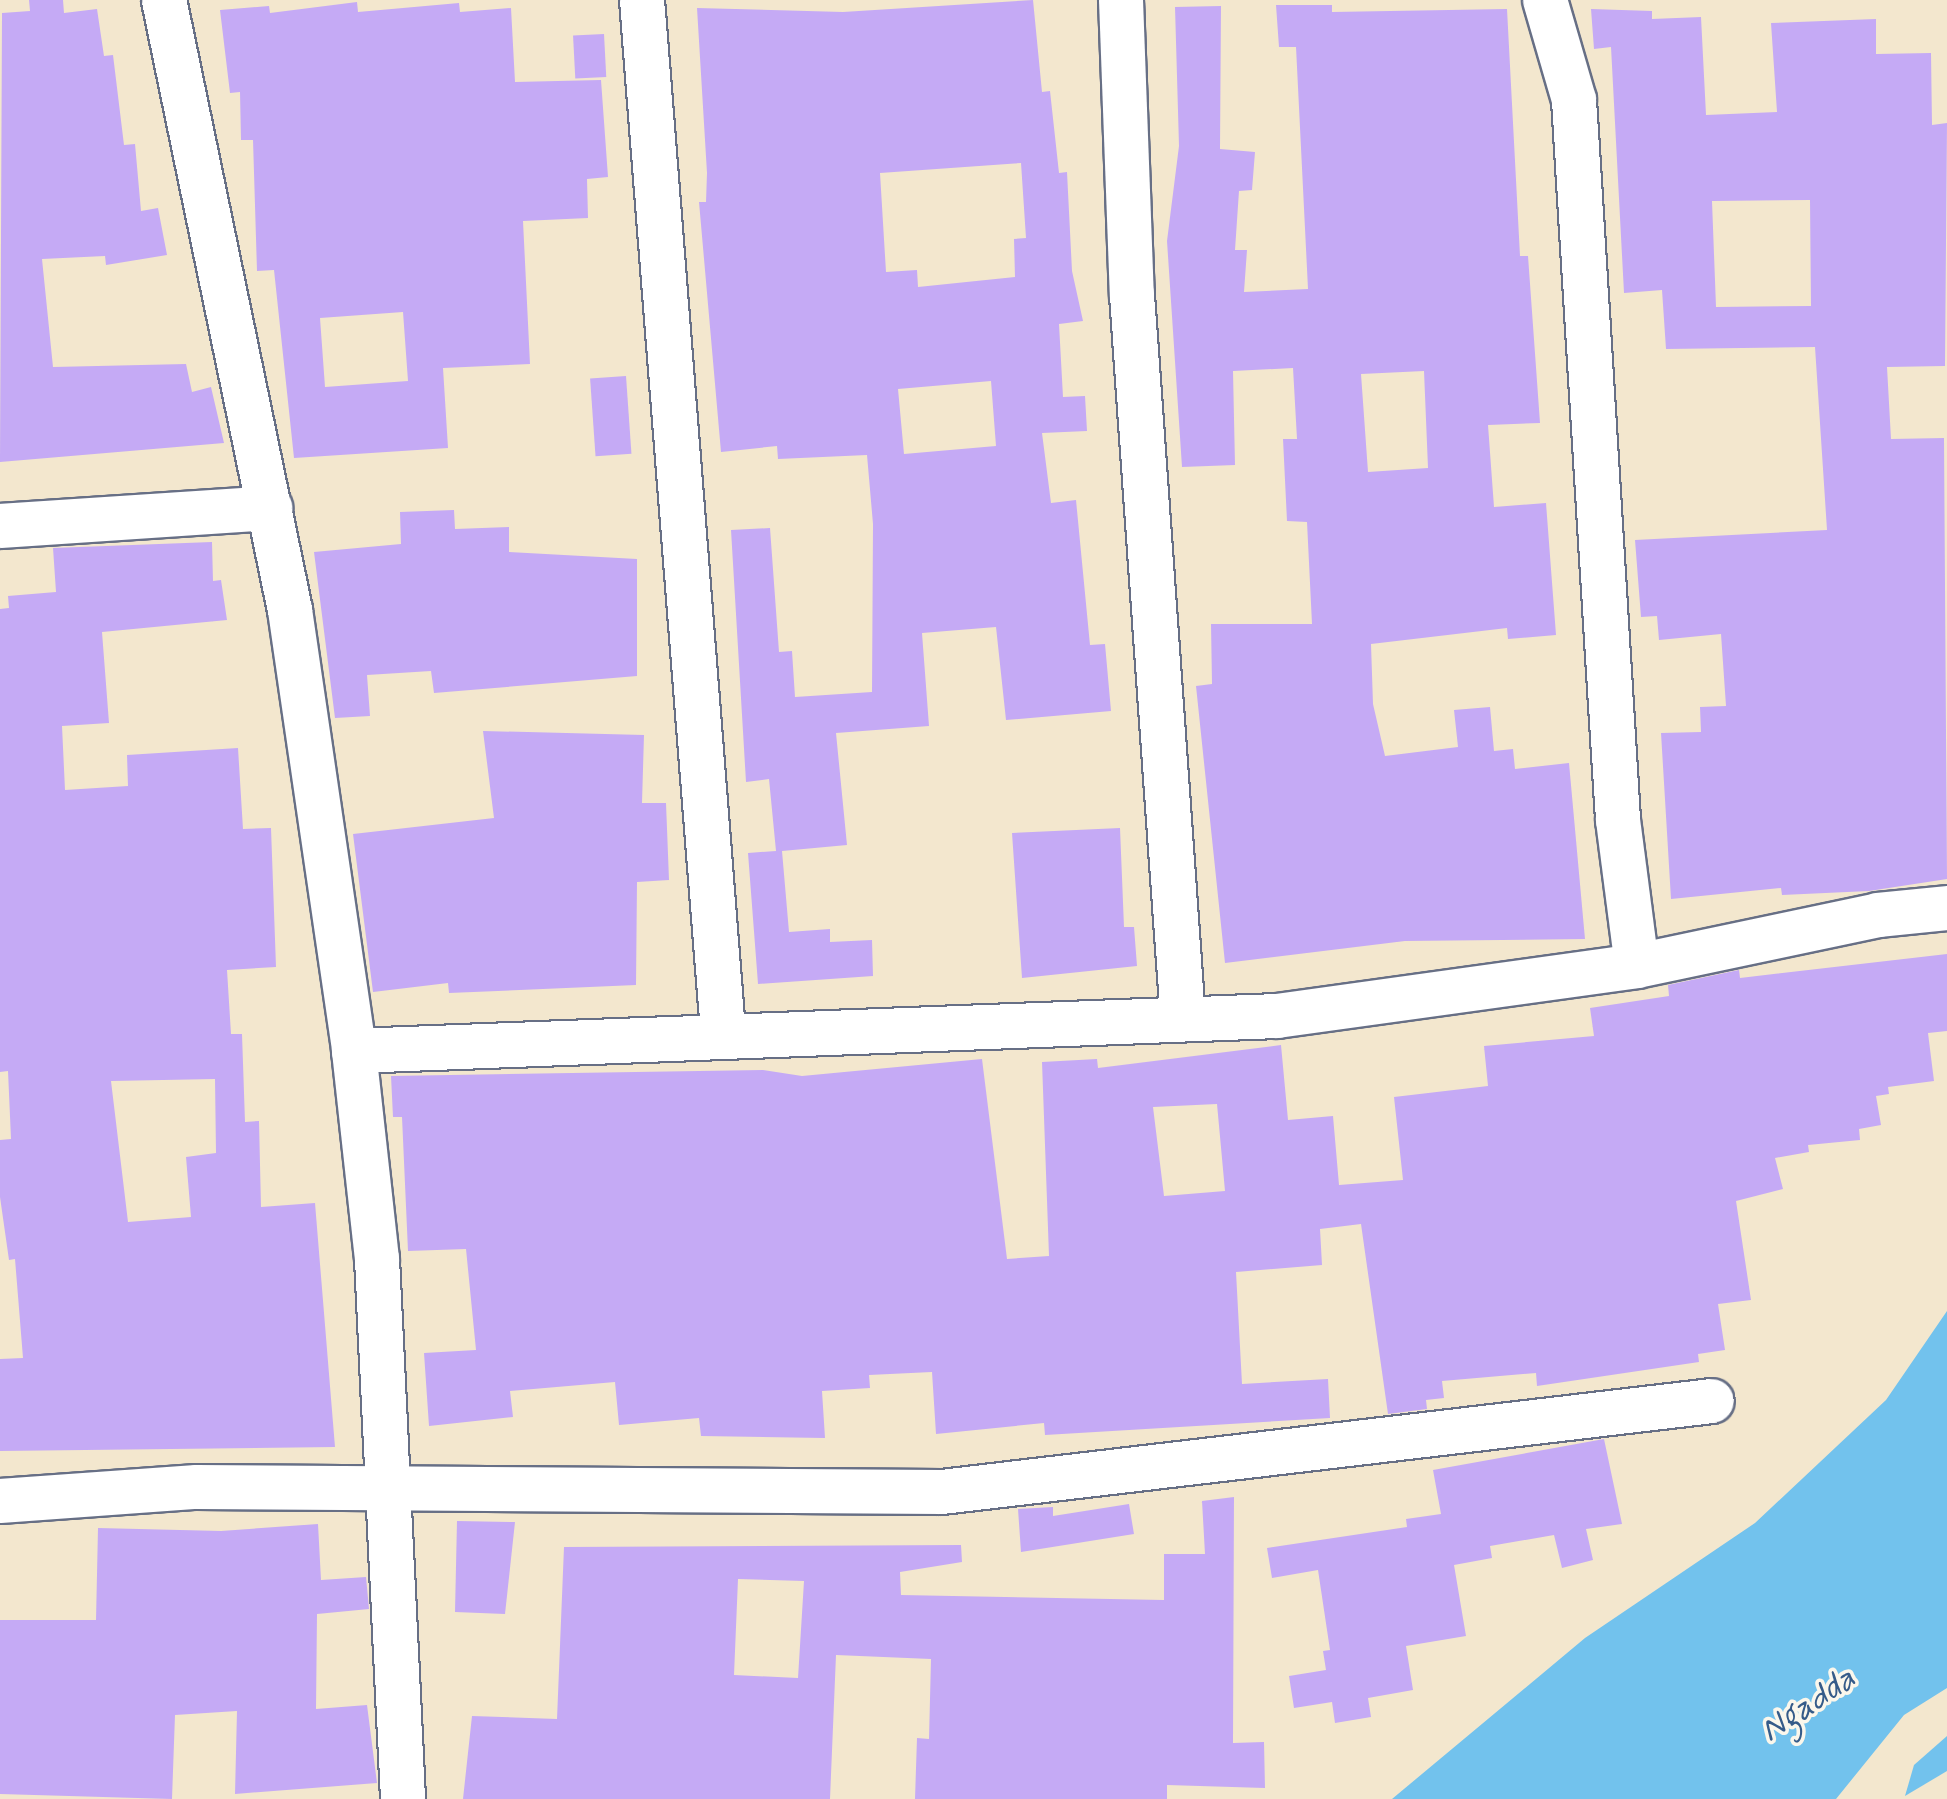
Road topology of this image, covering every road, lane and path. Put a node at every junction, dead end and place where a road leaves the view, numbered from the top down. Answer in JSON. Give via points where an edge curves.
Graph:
{"nodes":[{"id":1,"x":164,"y":0,"type":"edge"},
{"id":2,"x":642,"y":0,"type":"edge"},
{"id":3,"x":1121,"y":0,"type":"edge"},
{"id":4,"x":1545,"y":0,"type":"edge"},
{"id":5,"x":270,"y":508,"type":"junction"},
{"id":6,"x":0,"y":526,"type":"edge"},
{"id":7,"x":1947,"y":908,"type":"edge"},
{"id":8,"x":1637,"y":966,"type":"junction"},
{"id":9,"x":1183,"y":1018,"type":"junction"},
{"id":10,"x":723,"y":1031,"type":"junction"},
{"id":11,"x":354,"y":1051,"type":"junction"},
{"id":12,"x":1712,"y":1401,"type":"dead end"},
{"id":13,"x":390,"y":1488,"type":"junction"},
{"id":14,"x":0,"y":1501,"type":"edge"},
{"id":15,"x":403,"y":1799,"type":"edge"}],
"edges":[{"from":1,"to":5,"type":"street"},
{"from":2,"to":10,"type":"street"},
{"from":3,"to":9,"type":"street","via":[[1132,295]]},
{"from":4,"to":8,"type":"street","via":[[1574,100],[1618,820]]},
{"from":5,"to":6,"type":"street"},
{"from":5,"to":11,"type":"street"},
{"from":7,"to":8,"type":"street","via":[[1878,915]]},
{"from":8,"to":9,"type":"street","via":[[1277,1016]]},
{"from":9,"to":10,"type":"street"},
{"from":10,"to":11,"type":"street"},
{"from":11,"to":13,"type":"street","via":[[377,1259]]},
{"from":12,"to":13,"type":"street","via":[[942,1492]]},
{"from":13,"to":14,"type":"street","via":[[197,1487]]},
{"from":13,"to":15,"type":"street"}]}
